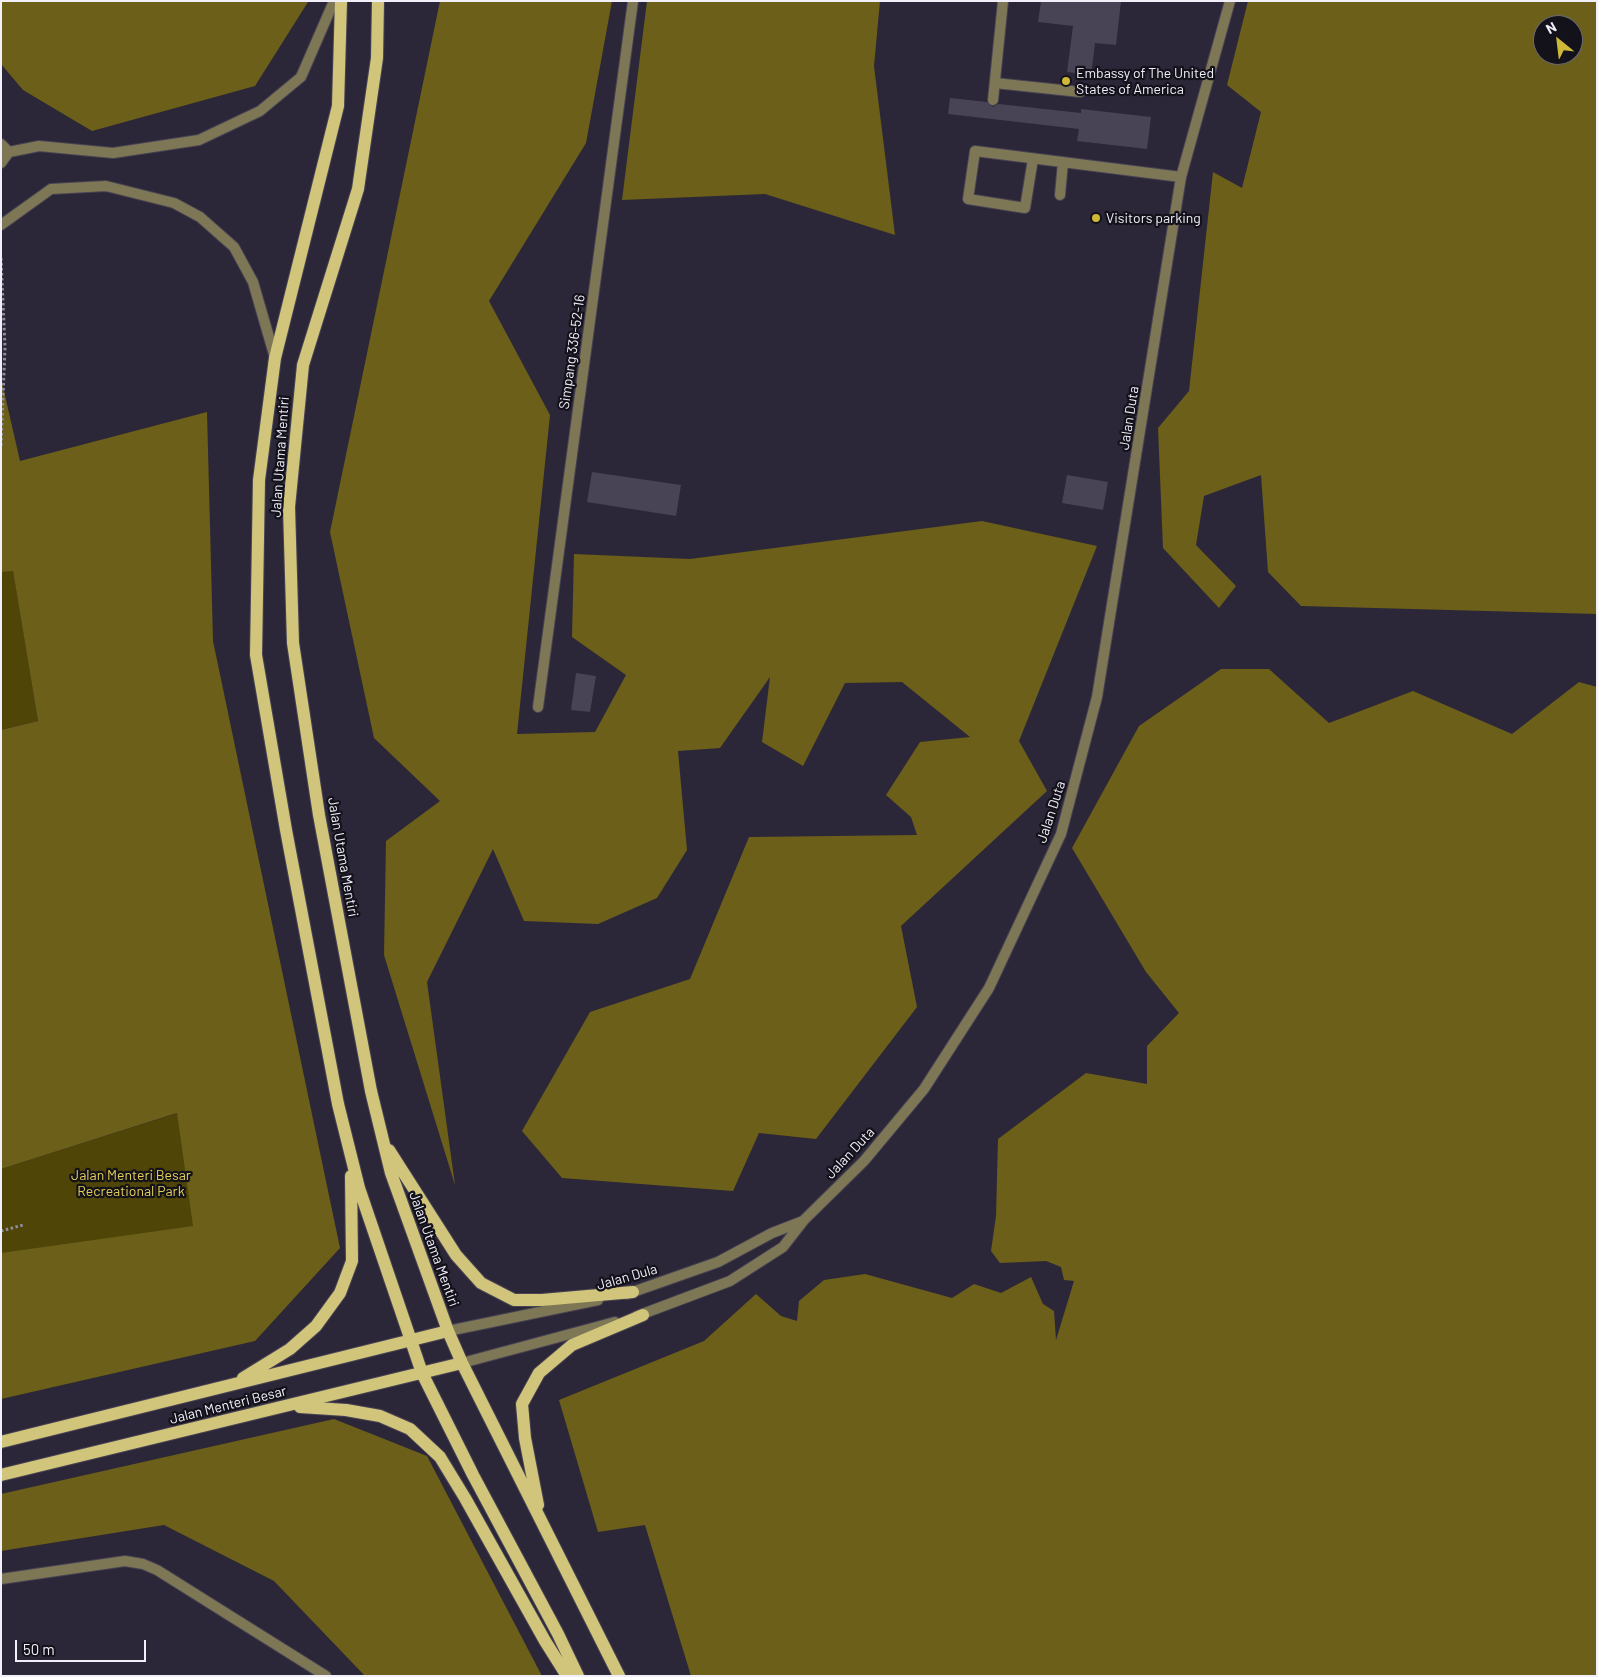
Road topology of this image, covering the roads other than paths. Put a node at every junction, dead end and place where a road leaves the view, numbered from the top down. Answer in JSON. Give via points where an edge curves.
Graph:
{"nodes":[{"id":1,"x":334,"y":1,"type":"edge"},
{"id":2,"x":341,"y":1,"type":"edge"},
{"id":3,"x":378,"y":1,"type":"edge"},
{"id":4,"x":633,"y":1,"type":"edge"},
{"id":5,"x":1003,"y":1,"type":"edge"},
{"id":6,"x":1230,"y":1,"type":"edge"},
{"id":7,"x":995,"y":83,"type":"junction"},
{"id":8,"x":1080,"y":92,"type":"dead end"},
{"id":9,"x":993,"y":100,"type":"dead end"},
{"id":10,"x":5,"y":148,"type":"edge"},
{"id":11,"x":1033,"y":159,"type":"junction"},
{"id":12,"x":1063,"y":162,"type":"junction"},
{"id":13,"x":1,"y":163,"type":"edge"},
{"id":14,"x":1182,"y":177,"type":"junction"},
{"id":15,"x":1060,"y":195,"type":"dead end"},
{"id":16,"x":1,"y":225,"type":"edge"},
{"id":17,"x":275,"y":358,"type":"junction"},
{"id":18,"x":538,"y":707,"type":"dead end"},
{"id":19,"x":383,"y":1140,"type":"junction"},
{"id":20,"x":350,"y":1154,"type":"junction"},
{"id":21,"x":804,"y":1220,"type":"junction"},
{"id":22,"x":633,"y":1292,"type":"junction"},
{"id":23,"x":643,"y":1314,"type":"junction"},
{"id":24,"x":448,"y":1331,"type":"junction"},
{"id":25,"x":410,"y":1341,"type":"junction"},
{"id":26,"x":462,"y":1363,"type":"junction"},
{"id":27,"x":422,"y":1373,"type":"junction"},
{"id":28,"x":233,"y":1385,"type":"junction"},
{"id":29,"x":289,"y":1406,"type":"junction"},
{"id":30,"x":1,"y":1442,"type":"edge"},
{"id":31,"x":1,"y":1475,"type":"edge"},
{"id":32,"x":542,"y":1523,"type":"junction"},
{"id":33,"x":1,"y":1579,"type":"edge"},
{"id":34,"x":326,"y":1676,"type":"edge"},
{"id":35,"x":567,"y":1676,"type":"edge"},
{"id":36,"x":578,"y":1676,"type":"edge"},
{"id":37,"x":619,"y":1676,"type":"edge"}],
"edges":[{"from":1,"to":10,"type":"street","via":[[301,77],[260,111],[199,140],[113,152],[39,146]]},
{"from":2,"to":17,"type":"main road","name":"Jalan Utama Mentiri","via":[[338,106]]},
{"from":3,"to":19,"type":"main road","name":"Jalan Utama Mentiri","via":[[377,58],[358,189],[303,365],[289,508],[292,643],[319,815]]},
{"from":4,"to":18,"type":"street","name":"Simpang 336-52-16"},
{"from":5,"to":7,"type":"street"},
{"from":6,"to":14,"type":"street","name":"Jalan Duta"},
{"from":7,"to":8,"type":"street"},
{"from":7,"to":9,"type":"street"},
{"from":10,"to":13,"type":"street"},
{"from":11,"to":11,"type":"street","via":[[1025,208],[968,199],[975,151]]},
{"from":11,"to":12,"type":"street"},
{"from":12,"to":14,"type":"street"},
{"from":12,"to":15,"type":"street"},
{"from":14,"to":21,"type":"street","name":"Jalan Duta","via":[[1097,697],[1061,834],[989,988],[924,1089],[864,1161]]},
{"from":16,"to":17,"type":"street","via":[[51,189],[106,186],[174,202],[200,217],[234,247],[253,282]]},
{"from":17,"to":20,"type":"main road","name":"Jalan Utama Mentiri","via":[[259,480],[256,655],[286,830]]},
{"from":19,"to":22,"type":"main road","via":[[456,1255],[481,1283],[514,1300]]},
{"from":19,"to":24,"type":"main road","name":"Jalan Utama Mentiri","via":[[391,1173]]},
{"from":20,"to":25,"type":"main road","name":"Jalan Utama Mentiri"},
{"from":20,"to":28,"type":"main road","via":[[352,1261],[340,1293],[316,1326],[290,1349]]},
{"from":21,"to":22,"type":"street","name":"Jalan Dula","via":[[718,1262]]},
{"from":21,"to":23,"type":"street","name":"Jalan Duta","via":[[783,1247],[730,1281]]},
{"from":22,"to":24,"type":"street","name":"Jalan Dula"},
{"from":23,"to":26,"type":"street","name":"Jalan Duta"},
{"from":23,"to":32,"type":"main road","via":[[572,1345],[539,1373],[522,1404],[525,1438]]},
{"from":24,"to":25,"type":"main road","name":"Jalan Menteri Besar"},
{"from":24,"to":26,"type":"main road","name":"Jalan Utama Mentiri"},
{"from":25,"to":27,"type":"main road","name":"Jalan Utama Mentiri"},
{"from":25,"to":28,"type":"main road","name":"Jalan Menteri Besar"},
{"from":26,"to":27,"type":"main road","name":"Jalan Menteri Besar"},
{"from":26,"to":32,"type":"main road","name":"Jalan Utama Mentiri"},
{"from":27,"to":29,"type":"main road","name":"Jalan Menteri Besar"},
{"from":27,"to":36,"type":"main road","name":"Jalan Utama Mentiri"},
{"from":28,"to":30,"type":"main road","name":"Jalan Menteri Besar"},
{"from":29,"to":31,"type":"main road","name":"Jalan Menteri Besar"},
{"from":29,"to":35,"type":"main road","via":[[380,1416],[410,1429],[440,1457]]},
{"from":32,"to":37,"type":"main road","name":"Jalan Utama Mentiri"},
{"from":33,"to":34,"type":"street","via":[[125,1561],[143,1564]]}]}
